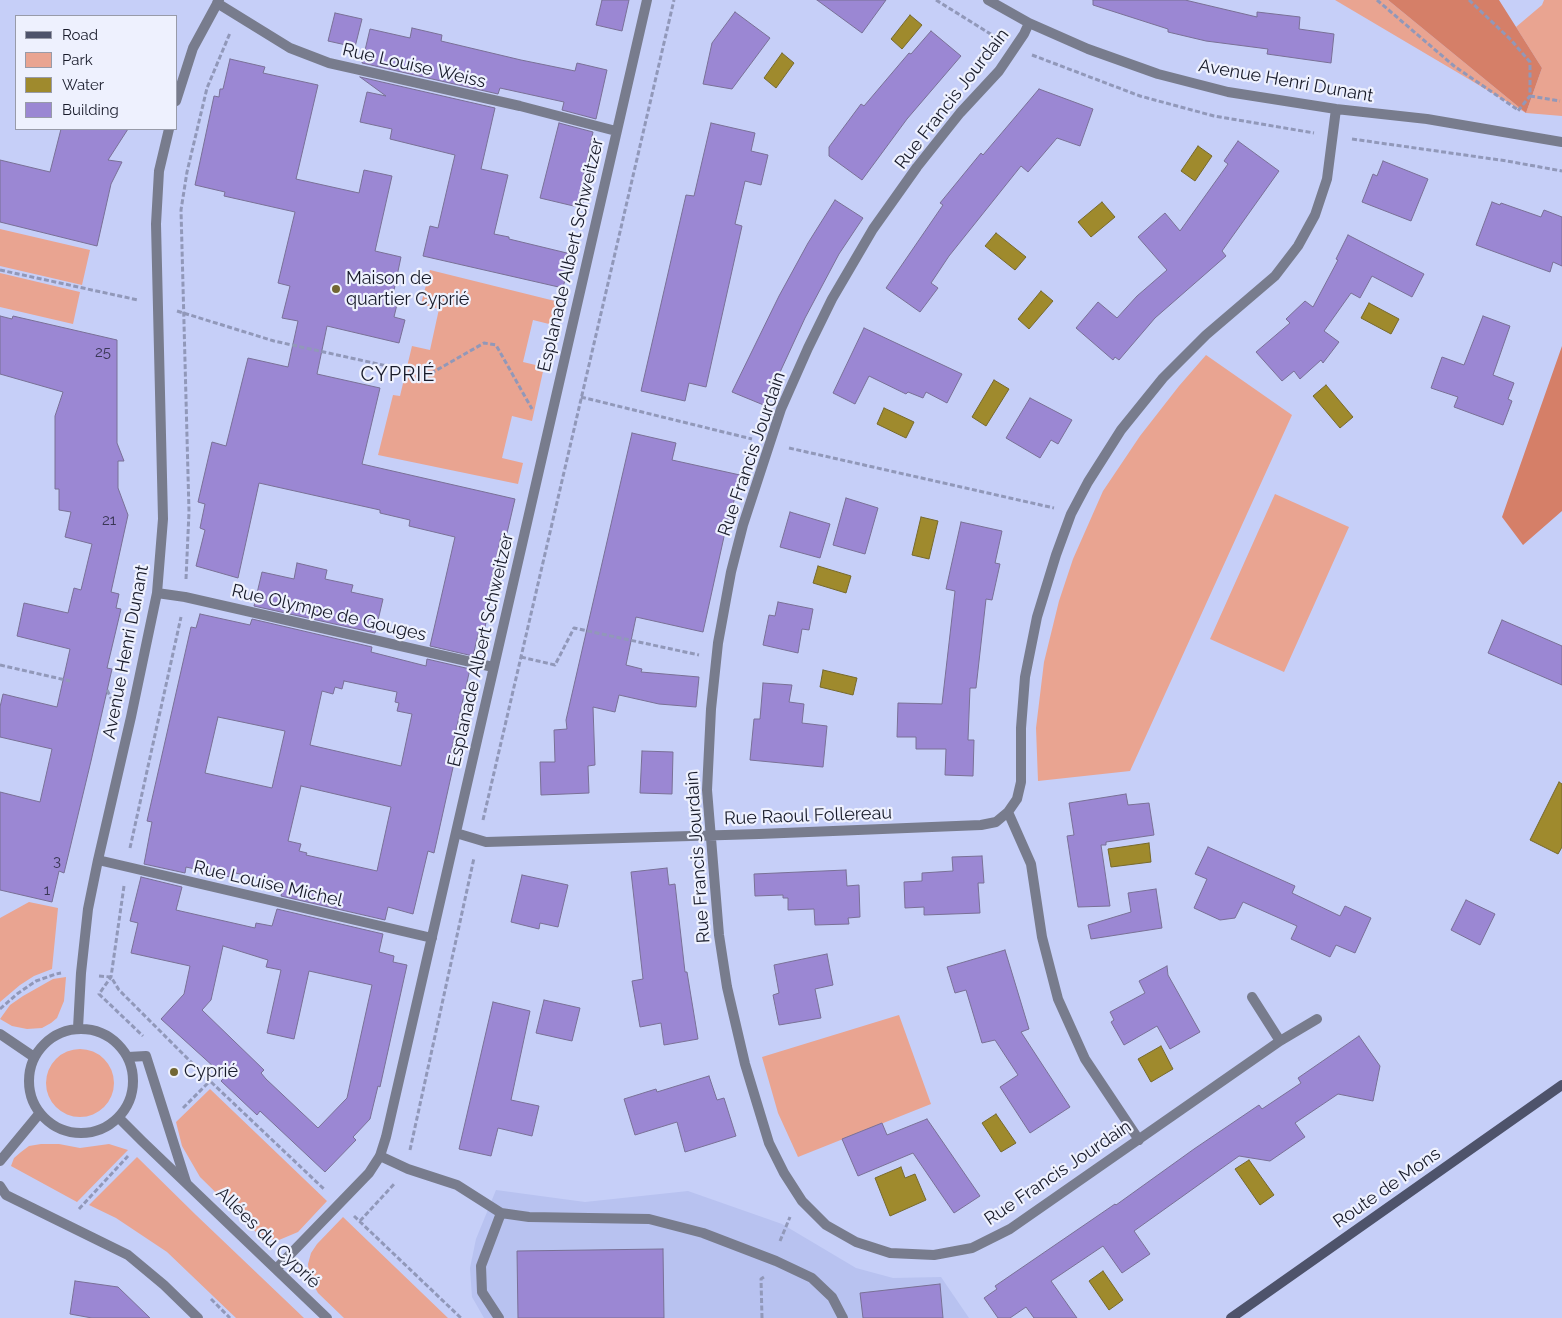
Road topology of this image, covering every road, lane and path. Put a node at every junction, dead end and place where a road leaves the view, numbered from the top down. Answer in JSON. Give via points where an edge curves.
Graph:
{"nodes":[{"id":1,"x":647,"y":0,"type":"edge"},
{"id":2,"x":674,"y":0,"type":"edge"},
{"id":3,"x":988,"y":0,"type":"edge"},
{"id":4,"x":1377,"y":0,"type":"edge"},
{"id":5,"x":1468,"y":0,"type":"edge"},
{"id":6,"x":218,"y":2,"type":"edge"},
{"id":7,"x":1029,"y":23,"type":"junction"},
{"id":8,"x":178,"y":95,"type":"edge"},
{"id":9,"x":1530,"y":96,"type":"junction"},
{"id":10,"x":1560,"y":101,"type":"dead end"},
{"id":11,"x":1336,"y":109,"type":"junction"},
{"id":12,"x":1518,"y":110,"type":"junction"},
{"id":13,"x":1516,"y":115,"type":"dead end"},
{"id":14,"x":169,"y":130,"type":"edge"},
{"id":15,"x":616,"y":131,"type":"junction"},
{"id":16,"x":1562,"y":142,"type":"edge"},
{"id":17,"x":1507,"y":160,"type":"dead end"},
{"id":18,"x":1562,"y":171,"type":"edge"},
{"id":19,"x":0,"y":270,"type":"edge"},
{"id":20,"x":157,"y":305,"type":"junction"},
{"id":21,"x":557,"y":392,"type":"junction"},
{"id":22,"x":593,"y":401,"type":"dead end"},
{"id":23,"x":753,"y":439,"type":"dead end"},
{"id":24,"x":787,"y":448,"type":"dead end"},
{"id":25,"x":1046,"y":506,"type":"dead end"},
{"id":26,"x":157,"y":593,"type":"junction"},
{"id":27,"x":520,"y":657,"type":"junction"},
{"id":28,"x":716,"y":659,"type":"junction"},
{"id":29,"x":0,"y":666,"type":"edge"},
{"id":30,"x":493,"y":667,"type":"junction"},
{"id":31,"x":70,"y":681,"type":"dead end"},
{"id":32,"x":1008,"y":812,"type":"junction"},
{"id":33,"x":456,"y":833,"type":"junction"},
{"id":34,"x":710,"y":836,"type":"junction"},
{"id":35,"x":478,"y":840,"type":"junction"},
{"id":36,"x":98,"y":860,"type":"junction"},
{"id":37,"x":432,"y":938,"type":"junction"},
{"id":38,"x":80,"y":973,"type":"junction"},
{"id":39,"x":1252,"y":997,"type":"dead end"},
{"id":40,"x":0,"y":1009,"type":"edge"},
{"id":41,"x":1317,"y":1019,"type":"dead end"},
{"id":42,"x":78,"y":1028,"type":"junction"},
{"id":43,"x":0,"y":1034,"type":"edge"},
{"id":44,"x":1280,"y":1041,"type":"junction"},
{"id":45,"x":34,"y":1057,"type":"junction"},
{"id":46,"x":128,"y":1057,"type":"junction"},
{"id":47,"x":1562,"y":1085,"type":"edge"},
{"id":48,"x":39,"y":1114,"type":"junction"},
{"id":49,"x":119,"y":1118,"type":"junction"},
{"id":50,"x":1139,"y":1140,"type":"junction"},
{"id":51,"x":380,"y":1156,"type":"junction"},
{"id":52,"x":0,"y":1161,"type":"edge"},
{"id":53,"x":404,"y":1167,"type":"junction"},
{"id":54,"x":186,"y":1182,"type":"junction"},
{"id":55,"x":0,"y":1186,"type":"edge"},
{"id":56,"x":340,"y":1203,"type":"junction"},
{"id":57,"x":501,"y":1213,"type":"junction"},
{"id":58,"x":360,"y":1221,"type":"junction"},
{"id":59,"x":788,"y":1221,"type":"dead end"},
{"id":60,"x":781,"y":1239,"type":"dead end"},
{"id":61,"x":276,"y":1269,"type":"junction"},
{"id":62,"x":198,"y":1318,"type":"edge"},
{"id":63,"x":327,"y":1318,"type":"edge"},
{"id":64,"x":461,"y":1318,"type":"edge"},
{"id":65,"x":499,"y":1318,"type":"edge"},
{"id":66,"x":843,"y":1318,"type":"edge"},
{"id":67,"x":1231,"y":1318,"type":"edge"}],
"edges":[{"from":1,"to":15,"type":"street","name":"Esplanade Albert Schweitzer"},
{"from":2,"to":27,"type":"path"},
{"from":3,"to":7,"type":"street","name":"Avenue Henri Dunant"},
{"from":4,"to":12,"type":"path","via":[[1454,66]]},
{"from":5,"to":9,"type":"path","via":[[1530,62]]},
{"from":6,"to":8,"type":"street","via":[[193,48]]},
{"from":6,"to":15,"type":"street","name":"Rue Louise Weiss","via":[[290,48],[329,63]]},
{"from":7,"to":11,"type":"street","name":"Avenue Henri Dunant","via":[[1158,74],[1228,92]]},
{"from":7,"to":28,"type":"street","name":"Rue Francis Jourdain","via":[[999,71],[917,167],[873,229],[832,299],[781,409],[743,526],[731,572]]},
{"from":9,"to":10,"type":"path"},
{"from":9,"to":12,"type":"path"},
{"from":11,"to":16,"type":"street","name":"Avenue Henri Dunant","via":[[1427,119]]},
{"from":11,"to":32,"type":"street","via":[[1327,179],[1315,215],[1298,246],[1275,276],[1206,335],[1163,378],[1121,430],[1071,514],[1037,617],[1025,677],[1020,782],[1017,799]]},
{"from":12,"to":13,"type":"path"},
{"from":14,"to":20,"type":"street","name":"Avenue Henri Dunant","via":[[158,185]]},
{"from":15,"to":21,"type":"street","name":"Esplanade Albert Schweitzer"},
{"from":17,"to":18,"type":"path"},
{"from":19,"to":20,"type":"path"},
{"from":20,"to":21,"type":"path","via":[[274,341],[428,375],[484,343],[496,345],[534,412]]},
{"from":20,"to":26,"type":"street","name":"Avenue Henri Dunant","via":[[162,519]]},
{"from":21,"to":30,"type":"street","name":"Esplanade Albert Schweitzer"},
{"from":22,"to":23,"type":"path"},
{"from":24,"to":25,"type":"path"},
{"from":26,"to":30,"type":"street","name":"Rue Olympe de Gouges","via":[[185,596]]},
{"from":26,"to":36,"type":"street","name":"Avenue Henri Dunant"},
{"from":27,"to":28,"type":"path","via":[[555,665],[574,628]]},
{"from":27,"to":35,"type":"path"},
{"from":28,"to":34,"type":"street","name":"Rue Francis Jourdain","via":[[707,790]]},
{"from":29,"to":31,"type":"path"},
{"from":30,"to":33,"type":"street","name":"Esplanade Albert Schweitzer"},
{"from":32,"to":34,"type":"street","name":"Rue Raoul Follereau","via":[[996,822],[982,825]]},
{"from":32,"to":50,"type":"street","via":[[1031,864],[1042,936],[1058,1000],[1085,1060]]},
{"from":33,"to":35,"type":"street","name":"Rue Raoul Follereau"},
{"from":33,"to":37,"type":"street","name":"Esplanade Albert Schweitzer"},
{"from":34,"to":35,"type":"street","name":"Rue Raoul Follereau"},
{"from":34,"to":50,"type":"street","name":"Rue Francis Jourdain","via":[[719,935],[745,1064],[769,1143],[784,1173],[802,1201],[826,1225],[856,1242],[890,1252],[934,1255],[972,1248],[1010,1228]]},
{"from":35,"to":53,"type":"path"},
{"from":36,"to":37,"type":"street","name":"Rue Louise Michel"},
{"from":36,"to":38,"type":"street","name":"Avenue Henri Dunant"},
{"from":37,"to":51,"type":"street","name":"Esplanade Albert Schweitzer"},
{"from":38,"to":40,"type":"path","via":[[56,974],[36,981]]},
{"from":38,"to":42,"type":"street","name":"Avenue Henri Dunant"},
{"from":38,"to":56,"type":"path","via":[[111,977],[119,990],[210,1081]]},
{"from":39,"to":44,"type":"street"},
{"from":41,"to":44,"type":"street","name":"Rue Francis Jourdain"},
{"from":42,"to":45,"type":"street","via":[[45,1042]]},
{"from":42,"to":46,"type":"street","via":[[95,1030],[110,1037]]},
{"from":43,"to":45,"type":"street"},
{"from":44,"to":50,"type":"street","name":"Rue Francis Jourdain"},
{"from":45,"to":48,"type":"street","via":[[28,1076],[30,1096]]},
{"from":46,"to":49,"type":"street","via":[[134,1078],[131,1099]]},
{"from":46,"to":54,"type":"street","name":"Allées du Cyprié","via":[[146,1056]]},
{"from":47,"to":67,"type":"main road","name":"Route de Mons"},
{"from":48,"to":49,"type":"street","via":[[56,1128],[78,1134],[101,1131]]},
{"from":48,"to":52,"type":"street"},
{"from":49,"to":54,"type":"street","name":"Allées du Cyprié"},
{"from":51,"to":53,"type":"street"},
{"from":51,"to":56,"type":"street","name":"Esplanade Albert Schweitzer","via":[[369,1173]]},
{"from":53,"to":57,"type":"street","via":[[457,1185]]},
{"from":53,"to":58,"type":"path","via":[[389,1191]]},
{"from":54,"to":61,"type":"street","name":"Allées du Cyprié"},
{"from":55,"to":62,"type":"street","via":[[6,1195],[128,1255]]},
{"from":56,"to":58,"type":"path"},
{"from":56,"to":61,"type":"street","name":"Esplanade Albert Schweitzer"},
{"from":57,"to":65,"type":"street","via":[[481,1266],[482,1292]]},
{"from":57,"to":66,"type":"street","via":[[529,1218],[649,1219],[703,1233],[812,1278],[832,1297]]},
{"from":58,"to":64,"type":"path"},
{"from":59,"to":60,"type":"path"},
{"from":61,"to":63,"type":"street","name":"Allées du Cyprié"}]}
